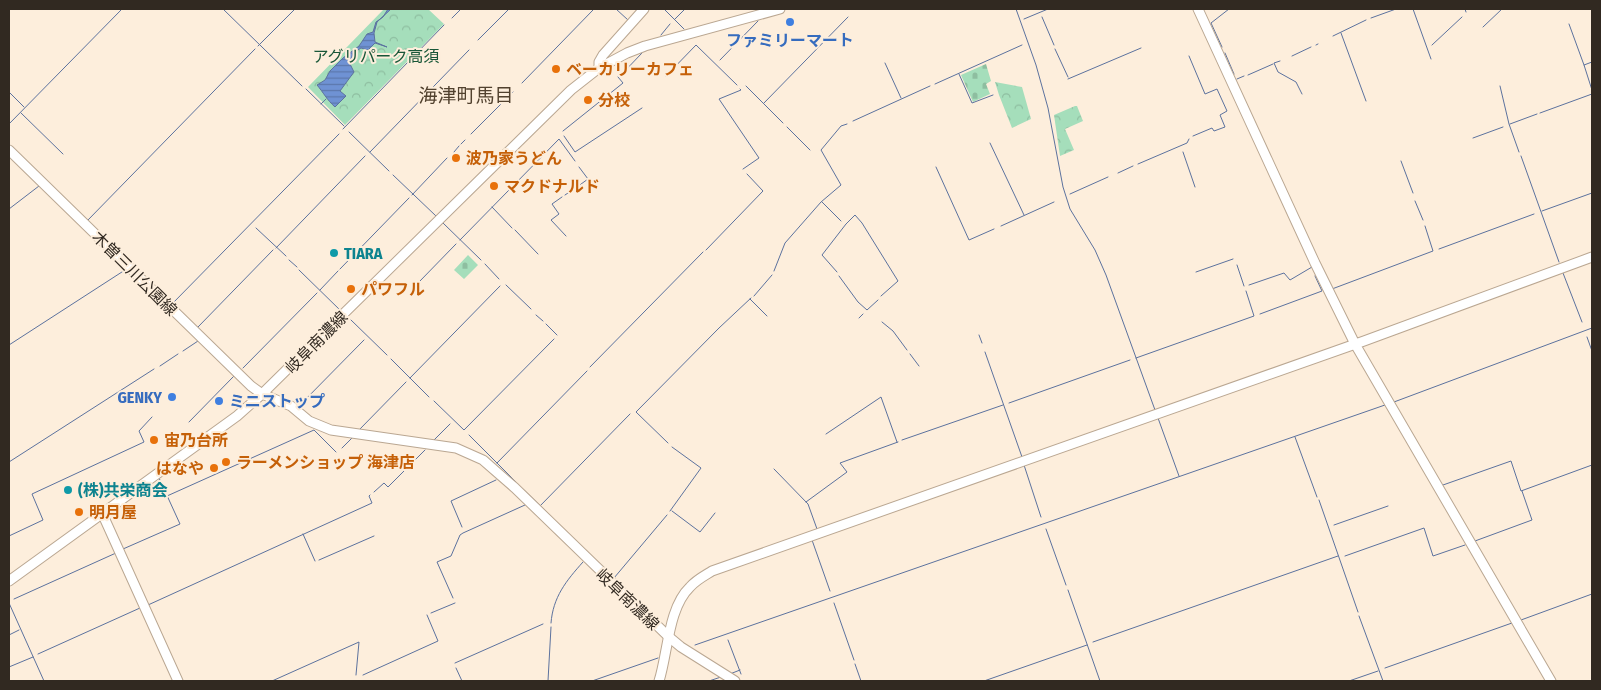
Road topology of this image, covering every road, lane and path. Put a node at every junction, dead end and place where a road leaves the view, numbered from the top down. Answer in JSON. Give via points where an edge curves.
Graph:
{"nodes":[{"id":1,"x":644,"y":9,"type":"edge"},
{"id":2,"x":780,"y":9,"type":"edge"},
{"id":3,"x":1198,"y":9,"type":"edge"},
{"id":4,"x":599,"y":68,"type":"junction"},
{"id":5,"x":9,"y":150,"type":"edge"},
{"id":6,"x":1592,"y":257,"type":"edge"},
{"id":7,"x":1355,"y":344,"type":"junction"},
{"id":8,"x":262,"y":394,"type":"junction"},
{"id":9,"x":102,"y":513,"type":"junction"},
{"id":10,"x":9,"y":581,"type":"edge"},
{"id":11,"x":669,"y":638,"type":"junction"},
{"id":12,"x":178,"y":681,"type":"edge"},
{"id":13,"x":659,"y":681,"type":"edge"},
{"id":14,"x":735,"y":681,"type":"edge"},
{"id":15,"x":1551,"y":681,"type":"edge"}],
"edges":[{"from":1,"to":4,"type":"street","via":[[603,55]]},
{"from":2,"to":4,"type":"street","name":"岐阜南濃線","via":[[645,46]]},
{"from":3,"to":7,"type":"street"},
{"from":4,"to":8,"type":"street","name":"岐阜南濃線","via":[[566,95]]},
{"from":5,"to":8,"type":"street","name":"木曽三川公園線"},
{"from":6,"to":7,"type":"street"},
{"from":7,"to":11,"type":"street","via":[[712,571],[693,584],[680,600]]},
{"from":7,"to":15,"type":"street"},
{"from":8,"to":9,"type":"street","via":[[237,416]]},
{"from":8,"to":11,"type":"street","name":"岐阜南濃線","via":[[291,406],[308,421],[331,430],[438,444],[483,460]]},
{"from":9,"to":10,"type":"street"},
{"from":9,"to":12,"type":"street"},
{"from":11,"to":13,"type":"street"},
{"from":11,"to":14,"type":"street","name":"岐阜南濃線"}]}
